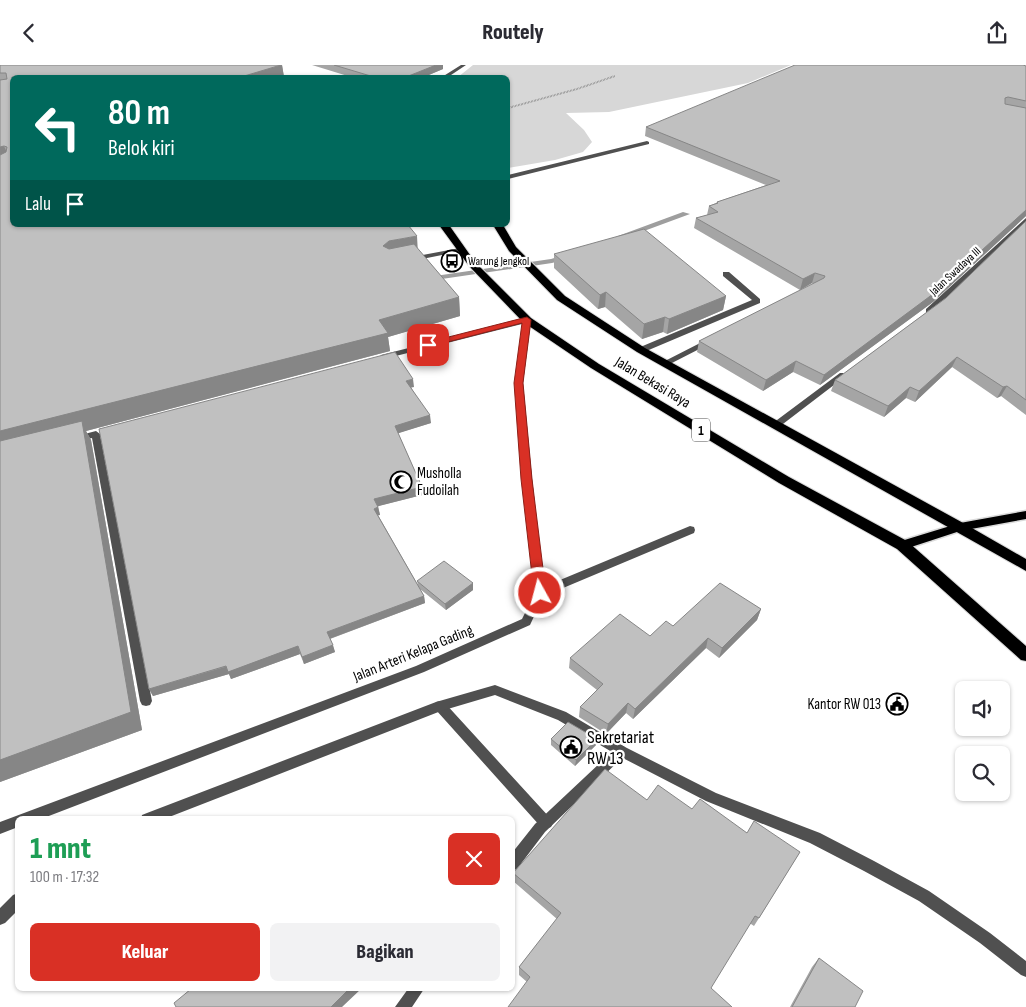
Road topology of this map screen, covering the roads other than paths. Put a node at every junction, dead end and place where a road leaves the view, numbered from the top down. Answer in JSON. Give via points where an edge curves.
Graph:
{"nodes":[{"id":1,"x":464,"y":65,"type":"edge"},
{"id":2,"x":448,"y":75,"type":"edge"},
{"id":3,"x":647,"y":143,"type":"edge"},
{"id":4,"x":510,"y":177,"type":"edge"},
{"id":5,"x":1026,"y":220,"type":"edge"},
{"id":6,"x":445,"y":227,"type":"edge"},
{"id":7,"x":499,"y":227,"type":"edge"},
{"id":8,"x":460,"y":249,"type":"junction"},
{"id":9,"x":408,"y":260,"type":"edge"},
{"id":10,"x":726,"y":274,"type":"dead end"},
{"id":11,"x":921,"y":316,"type":"edge"},
{"id":12,"x":527,"y":320,"type":"junction"},
{"id":13,"x":719,"y":337,"type":"edge"},
{"id":14,"x":641,"y":350,"type":"junction"},
{"id":15,"x":371,"y":360,"type":"edge"},
{"id":16,"x":665,"y":363,"type":"junction"},
{"id":17,"x":850,"y":369,"type":"edge"},
{"id":18,"x":776,"y":425,"type":"junction"},
{"id":19,"x":67,"y":441,"type":"edge"},
{"id":20,"x":1026,"y":515,"type":"edge"},
{"id":21,"x":960,"y":527,"type":"junction"},
{"id":22,"x":690,"y":530,"type":"dead end"},
{"id":23,"x":902,"y":545,"type":"junction"},
{"id":24,"x":1026,"y":567,"type":"edge"},
{"id":25,"x":540,"y":593,"type":"junction"},
{"id":26,"x":1026,"y":655,"type":"edge"},
{"id":27,"x":146,"y":701,"type":"dead end"},
{"id":28,"x":440,"y":706,"type":"junction"},
{"id":29,"x":621,"y":751,"type":"junction"},
{"id":30,"x":32,"y":816,"type":"edge"},
{"id":31,"x":155,"y":816,"type":"edge"},
{"id":32,"x":15,"y":822,"type":"edge"},
{"id":33,"x":546,"y":823,"type":"junction"},
{"id":34,"x":0,"y":828,"type":"edge"},
{"id":35,"x":515,"y":860,"type":"edge"},
{"id":36,"x":15,"y":903,"type":"edge"},
{"id":37,"x":0,"y":917,"type":"edge"},
{"id":38,"x":1026,"y":970,"type":"edge"},
{"id":39,"x":415,"y":991,"type":"edge"},
{"id":40,"x":403,"y":1007,"type":"edge"}],
"edges":[{"from":1,"to":2,"type":"street"},
{"from":3,"to":4,"type":"street"},
{"from":5,"to":11,"type":"street","name":"Jalan Swadaya III","via":[[937,305]]},
{"from":6,"to":8,"type":"highway","name":"Jalan Bekasi Raya","number":"1"},
{"from":7,"to":14,"type":"highway","name":"Jalan Bekasi Raya","via":[[512,249],[561,298]]},
{"from":8,"to":9,"type":"street"},
{"from":8,"to":12,"type":"highway","name":"Jalan Bekasi Raya","number":"1"},
{"from":10,"to":14,"type":"street","via":[[757,301]]},
{"from":12,"to":15,"type":"street"},
{"from":12,"to":23,"type":"highway","name":"Jalan Bekasi Raya","number":"1","via":[[595,367],[784,480]]},
{"from":12,"to":25,"type":"street","via":[[519,383]]},
{"from":13,"to":16,"type":"street"},
{"from":14,"to":16,"type":"highway","name":"Jalan Bekasi Raya"},
{"from":16,"to":18,"type":"highway","name":"Jalan Bekasi Raya"},
{"from":17,"to":18,"type":"street"},
{"from":18,"to":21,"type":"highway","name":"Jalan Bekasi Raya"},
{"from":19,"to":27,"type":"street","via":[[101,433]]},
{"from":20,"to":21,"type":"main road"},
{"from":21,"to":23,"type":"main road"},
{"from":21,"to":24,"type":"highway","name":"Jalan Bekasi Raya"},
{"from":22,"to":25,"type":"street"},
{"from":23,"to":26,"type":"highway","number":"1"},
{"from":25,"to":30,"type":"street","name":"Jalan Arteri Kelapa Gading","via":[[526,622],[479,644]]},
{"from":28,"to":29,"type":"street","via":[[495,690],[562,717]]},
{"from":28,"to":31,"type":"street"},
{"from":28,"to":33,"type":"street"},
{"from":29,"to":33,"type":"street"},
{"from":29,"to":38,"type":"street","via":[[711,797],[814,838],[869,866],[924,896]]},
{"from":32,"to":34,"type":"street"},
{"from":33,"to":35,"type":"street"},
{"from":36,"to":37,"type":"street"},
{"from":39,"to":40,"type":"street"}]}
